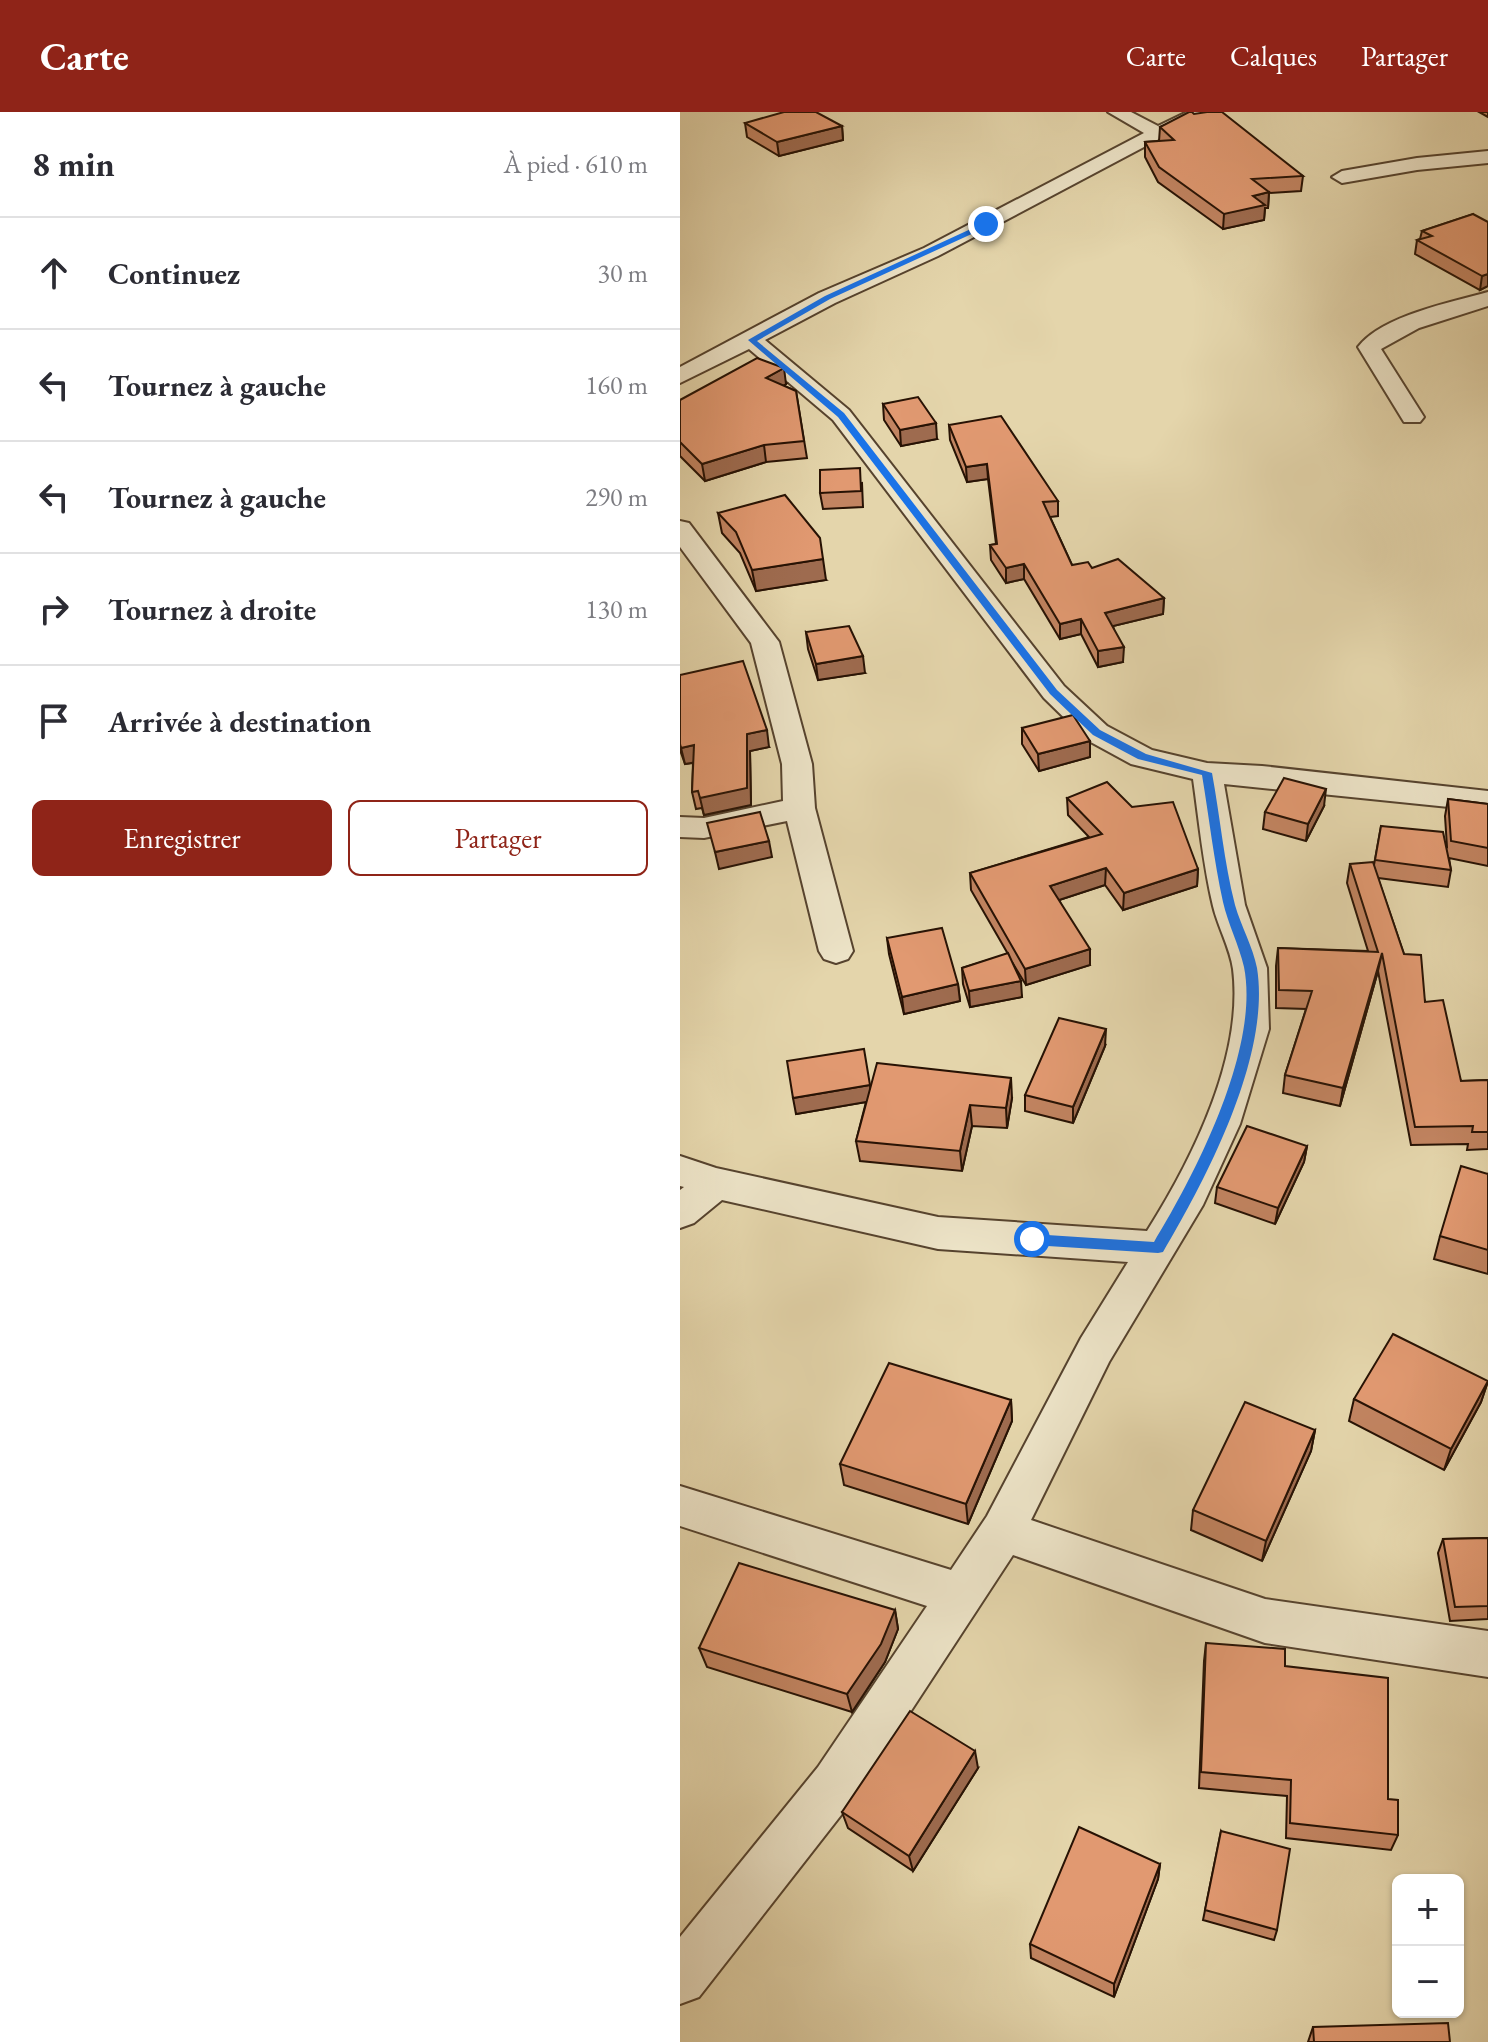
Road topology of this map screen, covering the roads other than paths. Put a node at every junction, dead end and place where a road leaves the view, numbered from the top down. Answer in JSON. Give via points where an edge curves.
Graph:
{"nodes":[{"id":1,"x":1117,"y":112,"type":"edge"},
{"id":2,"x":1201,"y":112,"type":"edge"},
{"id":3,"x":1156,"y":132,"type":"junction"},
{"id":4,"x":1488,"y":157,"type":"edge"},
{"id":5,"x":1342,"y":177,"type":"dead end"},
{"id":6,"x":1488,"y":299,"type":"edge"},
{"id":7,"x":752,"y":340,"type":"junction"},
{"id":8,"x":680,"y":376,"type":"edge"},
{"id":9,"x":1412,"y":417,"type":"dead end"},
{"id":10,"x":680,"y":529,"type":"edge"},
{"id":11,"x":1207,"y":773,"type":"junction"},
{"id":12,"x":1488,"y":801,"type":"edge"},
{"id":13,"x":799,"y":808,"type":"junction"},
{"id":14,"x":680,"y":827,"type":"edge"},
{"id":15,"x":836,"y":951,"type":"dead end"},
{"id":16,"x":680,"y":1171,"type":"edge"},
{"id":17,"x":716,"y":1183,"type":"junction"},
{"id":18,"x":680,"y":1212,"type":"edge"},
{"id":19,"x":1158,"y":1248,"type":"junction"},
{"id":20,"x":680,"y":1506,"type":"edge"},
{"id":21,"x":1003,"y":1531,"type":"junction"},
{"id":22,"x":960,"y":1595,"type":"junction"},
{"id":23,"x":1488,"y":1654,"type":"edge"},
{"id":24,"x":680,"y":1978,"type":"edge"}],
"edges":[{"from":1,"to":3,"type":"street"},
{"from":2,"to":3,"type":"street"},
{"from":3,"to":7,"type":"street","via":[[1028,203],[827,298]]},
{"from":4,"to":5,"type":"street"},
{"from":6,"to":9,"type":"street","via":[[1428,315],[1369,347]]},
{"from":7,"to":8,"type":"street"},
{"from":7,"to":11,"type":"street","via":[[841,415],[1054,692],[1097,733],[1142,757]]},
{"from":10,"to":13,"type":"street","via":[[765,642],[797,764]]},
{"from":11,"to":12,"type":"street"},
{"from":11,"to":19,"type":"street","via":[[1229,905],[1250,968],[1251,1029],[1222,1124]]},
{"from":13,"to":14,"type":"street","via":[[704,828]]},
{"from":13,"to":15,"type":"street"},
{"from":16,"to":17,"type":"street"},
{"from":17,"to":18,"type":"street"},
{"from":17,"to":19,"type":"street","via":[[938,1233]]},
{"from":19,"to":21,"type":"street","via":[[1095,1350]]},
{"from":20,"to":22,"type":"street"},
{"from":21,"to":22,"type":"street"},
{"from":21,"to":23,"type":"street","via":[[1265,1621]]},
{"from":22,"to":24,"type":"street","via":[[835,1784]]}]}
